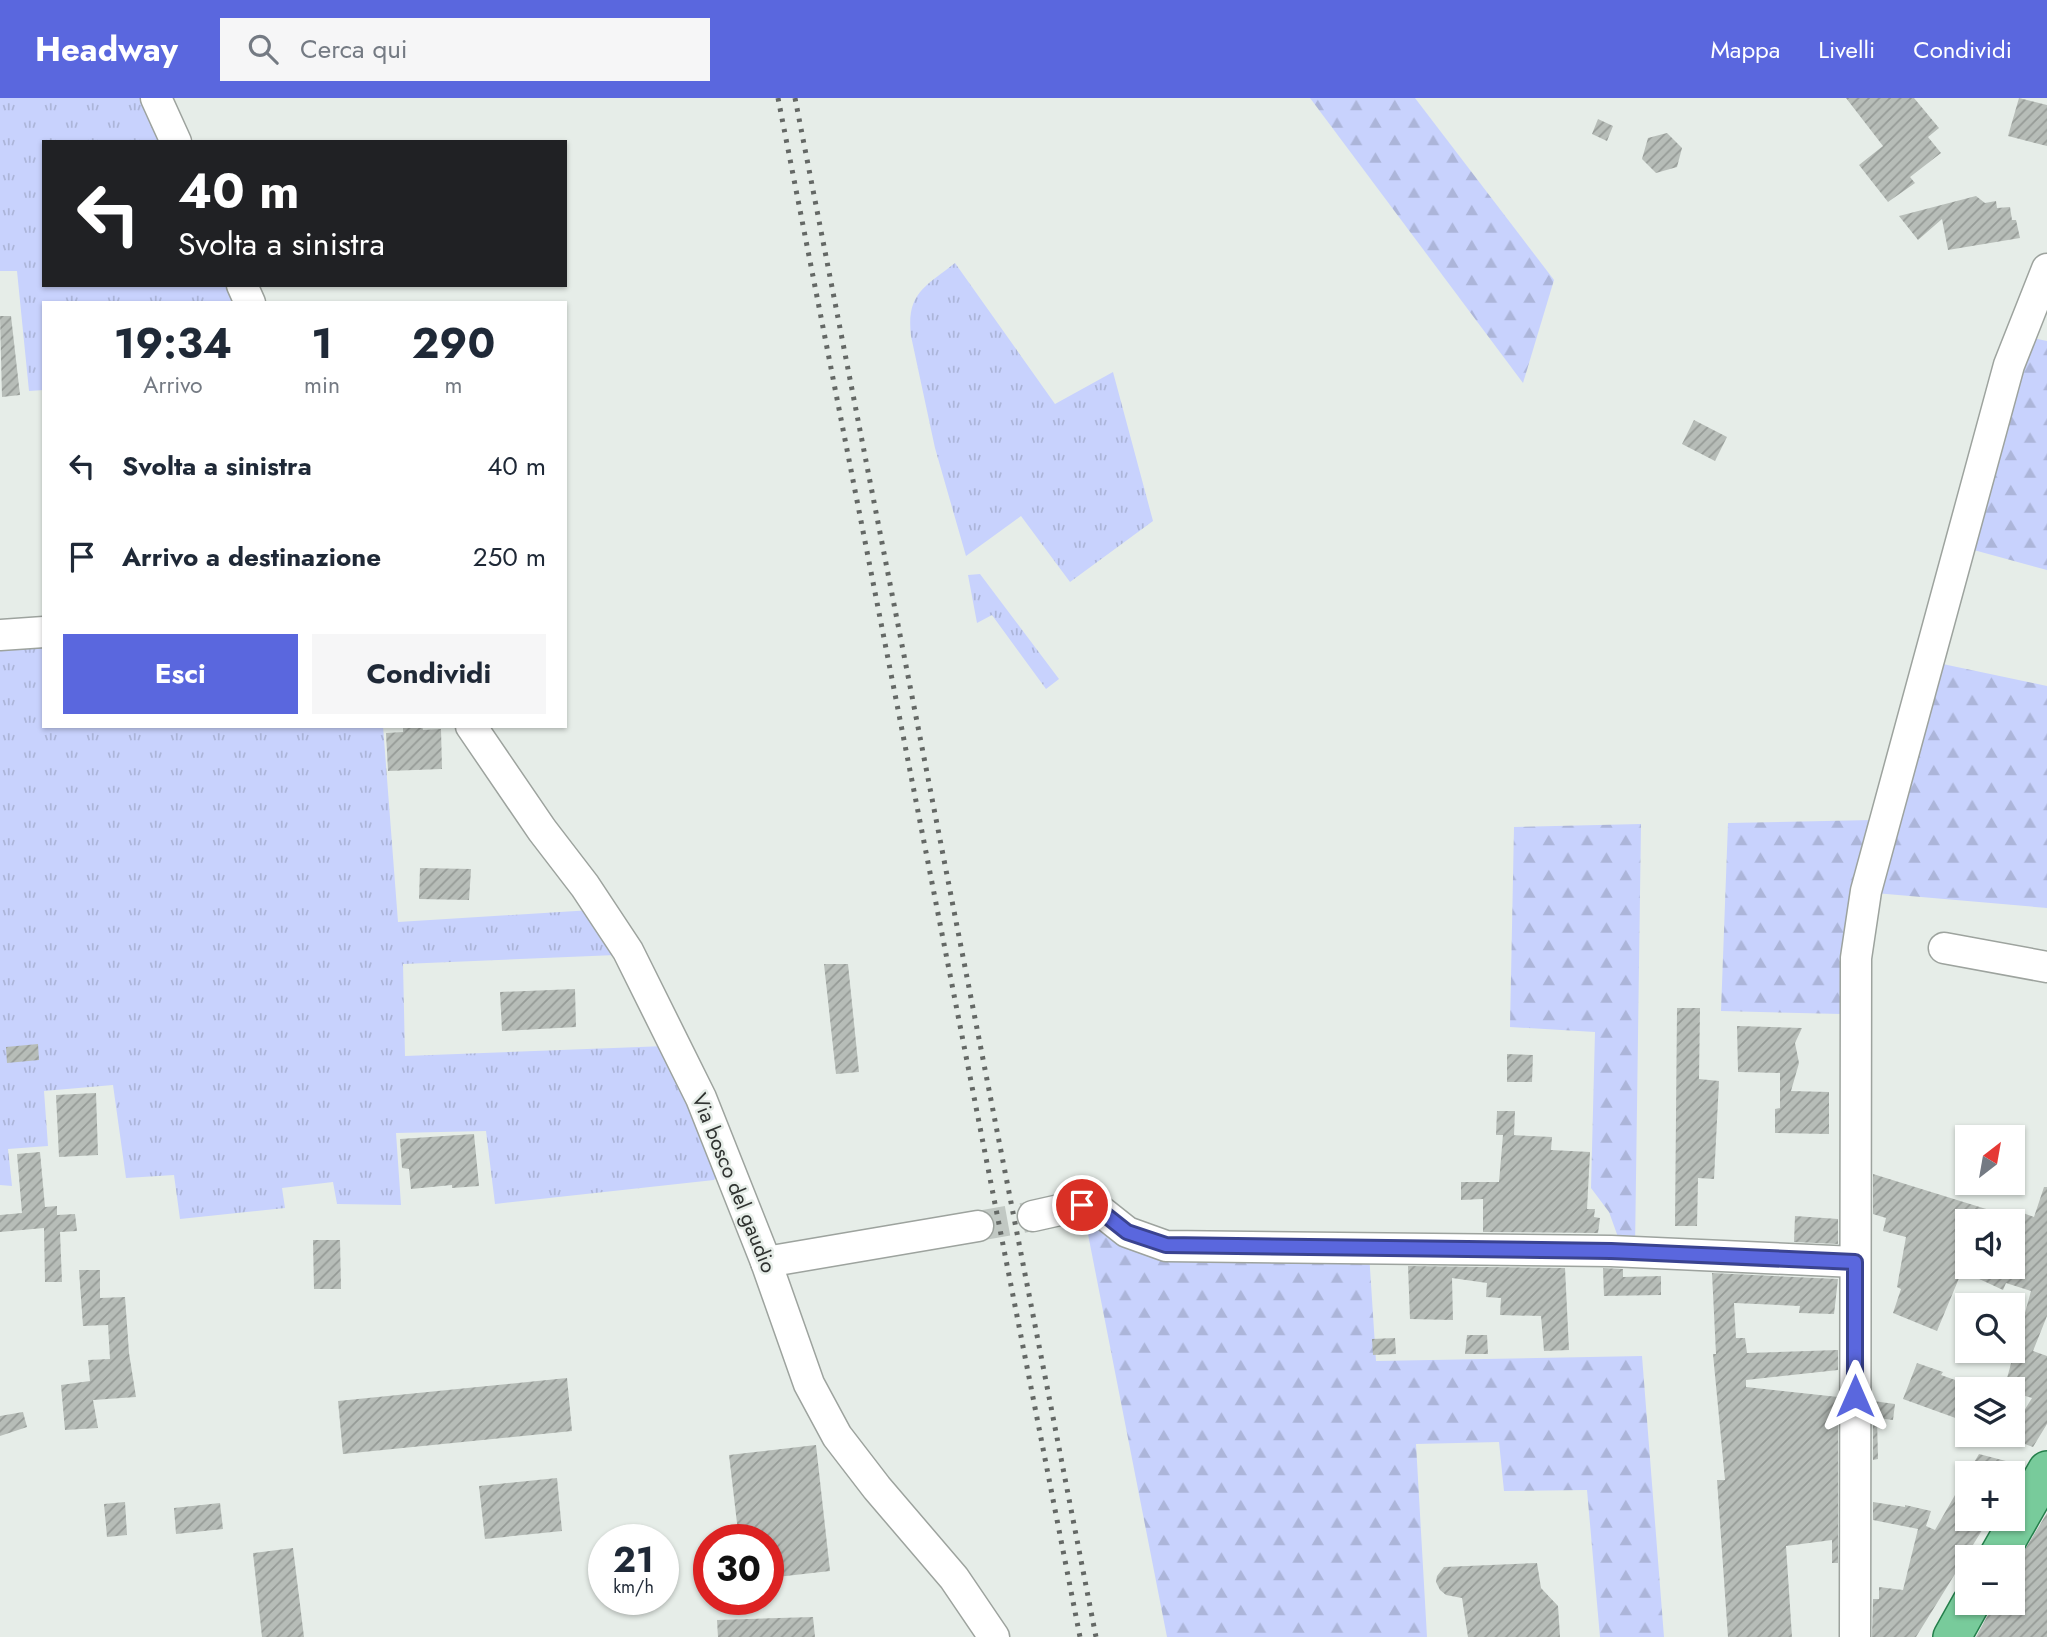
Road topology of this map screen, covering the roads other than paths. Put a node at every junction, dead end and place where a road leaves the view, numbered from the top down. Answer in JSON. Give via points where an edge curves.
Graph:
{"nodes":[{"id":1,"x":156,"y":98,"type":"edge"},
{"id":2,"x":175,"y":140,"type":"edge"},
{"id":3,"x":2047,"y":270,"type":"edge"},
{"id":4,"x":2035,"y":334,"type":"edge"},
{"id":5,"x":42,"y":632,"type":"edge"},
{"id":6,"x":0,"y":635,"type":"edge"},
{"id":7,"x":472,"y":728,"type":"edge"},
{"id":8,"x":1944,"y":948,"type":"dead end"},
{"id":9,"x":2047,"y":967,"type":"edge"},
{"id":10,"x":1033,"y":1216,"type":"tunnel mouth"},
{"id":11,"x":978,"y":1226,"type":"tunnel mouth"},
{"id":12,"x":766,"y":1262,"type":"junction"},
{"id":13,"x":1855,"y":1262,"type":"junction"},
{"id":14,"x":2047,"y":1470,"type":"edge"},
{"id":15,"x":2004,"y":1545,"type":"edge"},
{"id":16,"x":1964,"y":1615,"type":"edge"},
{"id":17,"x":994,"y":1637,"type":"edge"},
{"id":18,"x":1855,"y":1637,"type":"edge"},
{"id":19,"x":1952,"y":1637,"type":"edge"}],
"edges":[{"from":1,"to":2,"type":"street"},
{"from":3,"to":4,"type":"street"},
{"from":4,"to":13,"type":"street","via":[[2009,365],[1866,891],[1856,958]]},
{"from":5,"to":6,"type":"street"},
{"from":7,"to":12,"type":"street","name":"Via bosco del gaudio","via":[[628,951],[701,1097]]},
{"from":8,"to":9,"type":"street"},
{"from":10,"to":13,"type":"street","via":[[1082,1205],[1098,1209],[1127,1232],[1166,1245],[1611,1251]]},
{"from":11,"to":12,"type":"street"},
{"from":12,"to":17,"type":"street","name":"Via bosco del gaudio","via":[[809,1384],[837,1436],[954,1578]]},
{"from":13,"to":18,"type":"street"},
{"from":14,"to":15,"type":"main road"},
{"from":16,"to":19,"type":"main road"}]}
